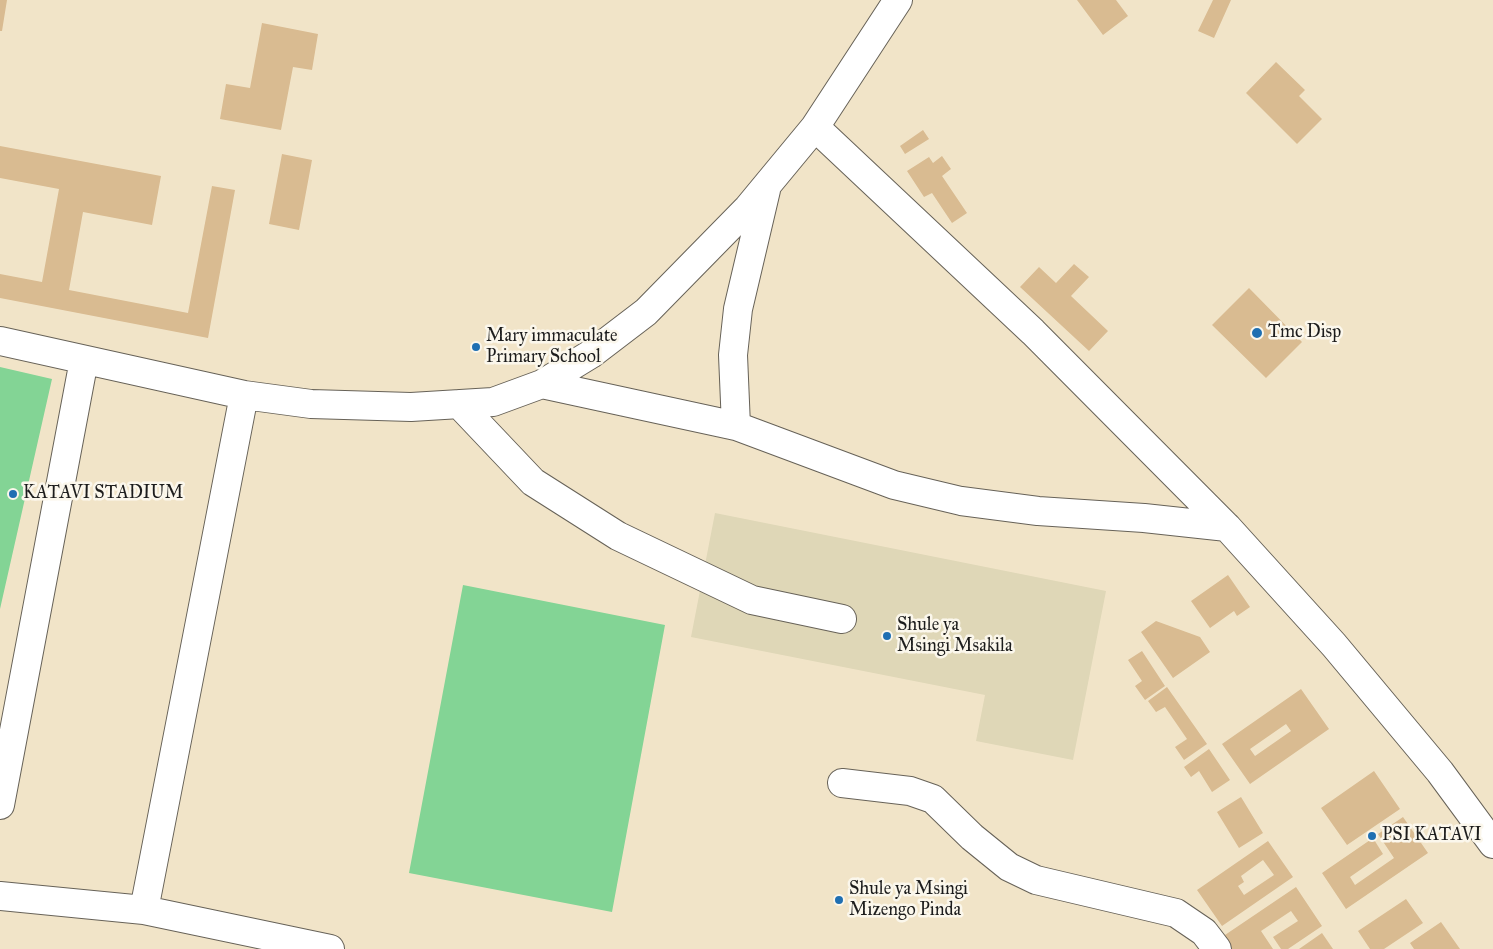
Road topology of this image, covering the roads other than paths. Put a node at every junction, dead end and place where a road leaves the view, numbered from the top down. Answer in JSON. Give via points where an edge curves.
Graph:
{"nodes":[{"id":1,"x":898,"y":0,"type":"edge"},
{"id":2,"x":815,"y":127,"type":"junction"},
{"id":3,"x":768,"y":184,"type":"junction"},
{"id":4,"x":0,"y":341,"type":"edge"},
{"id":5,"x":84,"y":360,"type":"junction"},
{"id":6,"x":542,"y":384,"type":"junction"},
{"id":7,"x":244,"y":395,"type":"junction"},
{"id":8,"x":459,"y":404,"type":"junction"},
{"id":9,"x":736,"y":426,"type":"junction"},
{"id":10,"x":1227,"y":527,"type":"junction"},
{"id":11,"x":842,"y":620,"type":"dead end"},
{"id":12,"x":842,"y":783,"type":"dead end"},
{"id":13,"x":0,"y":805,"type":"edge"},
{"id":14,"x":1493,"y":844,"type":"edge"},
{"id":15,"x":0,"y":896,"type":"edge"},
{"id":16,"x":144,"y":910,"type":"junction"},
{"id":17,"x":330,"y":949,"type":"edge"},
{"id":18,"x":1217,"y":949,"type":"edge"}],
"edges":[{"from":1,"to":2,"type":"street"},
{"from":2,"to":3,"type":"street"},
{"from":2,"to":10,"type":"street","via":[[1033,332]]},
{"from":3,"to":6,"type":"street","via":[[646,312],[591,354]]},
{"from":3,"to":9,"type":"street","via":[[738,309],[734,355]]},
{"from":4,"to":5,"type":"street"},
{"from":5,"to":7,"type":"street"},
{"from":5,"to":13,"type":"street"},
{"from":6,"to":8,"type":"street","via":[[493,402]]},
{"from":6,"to":9,"type":"street"},
{"from":7,"to":8,"type":"street","via":[[311,404],[411,408]]},
{"from":7,"to":16,"type":"street"},
{"from":8,"to":11,"type":"street","via":[[533,482],[618,536],[752,600]]},
{"from":9,"to":10,"type":"street","via":[[894,485],[960,501]]},
{"from":10,"to":14,"type":"street","via":[[1334,645],[1440,772]]},
{"from":12,"to":18,"type":"street","via":[[910,791],[933,799],[1009,867],[1036,880],[1176,913],[1204,932]]},
{"from":15,"to":16,"type":"street"},
{"from":16,"to":17,"type":"street"}]}
